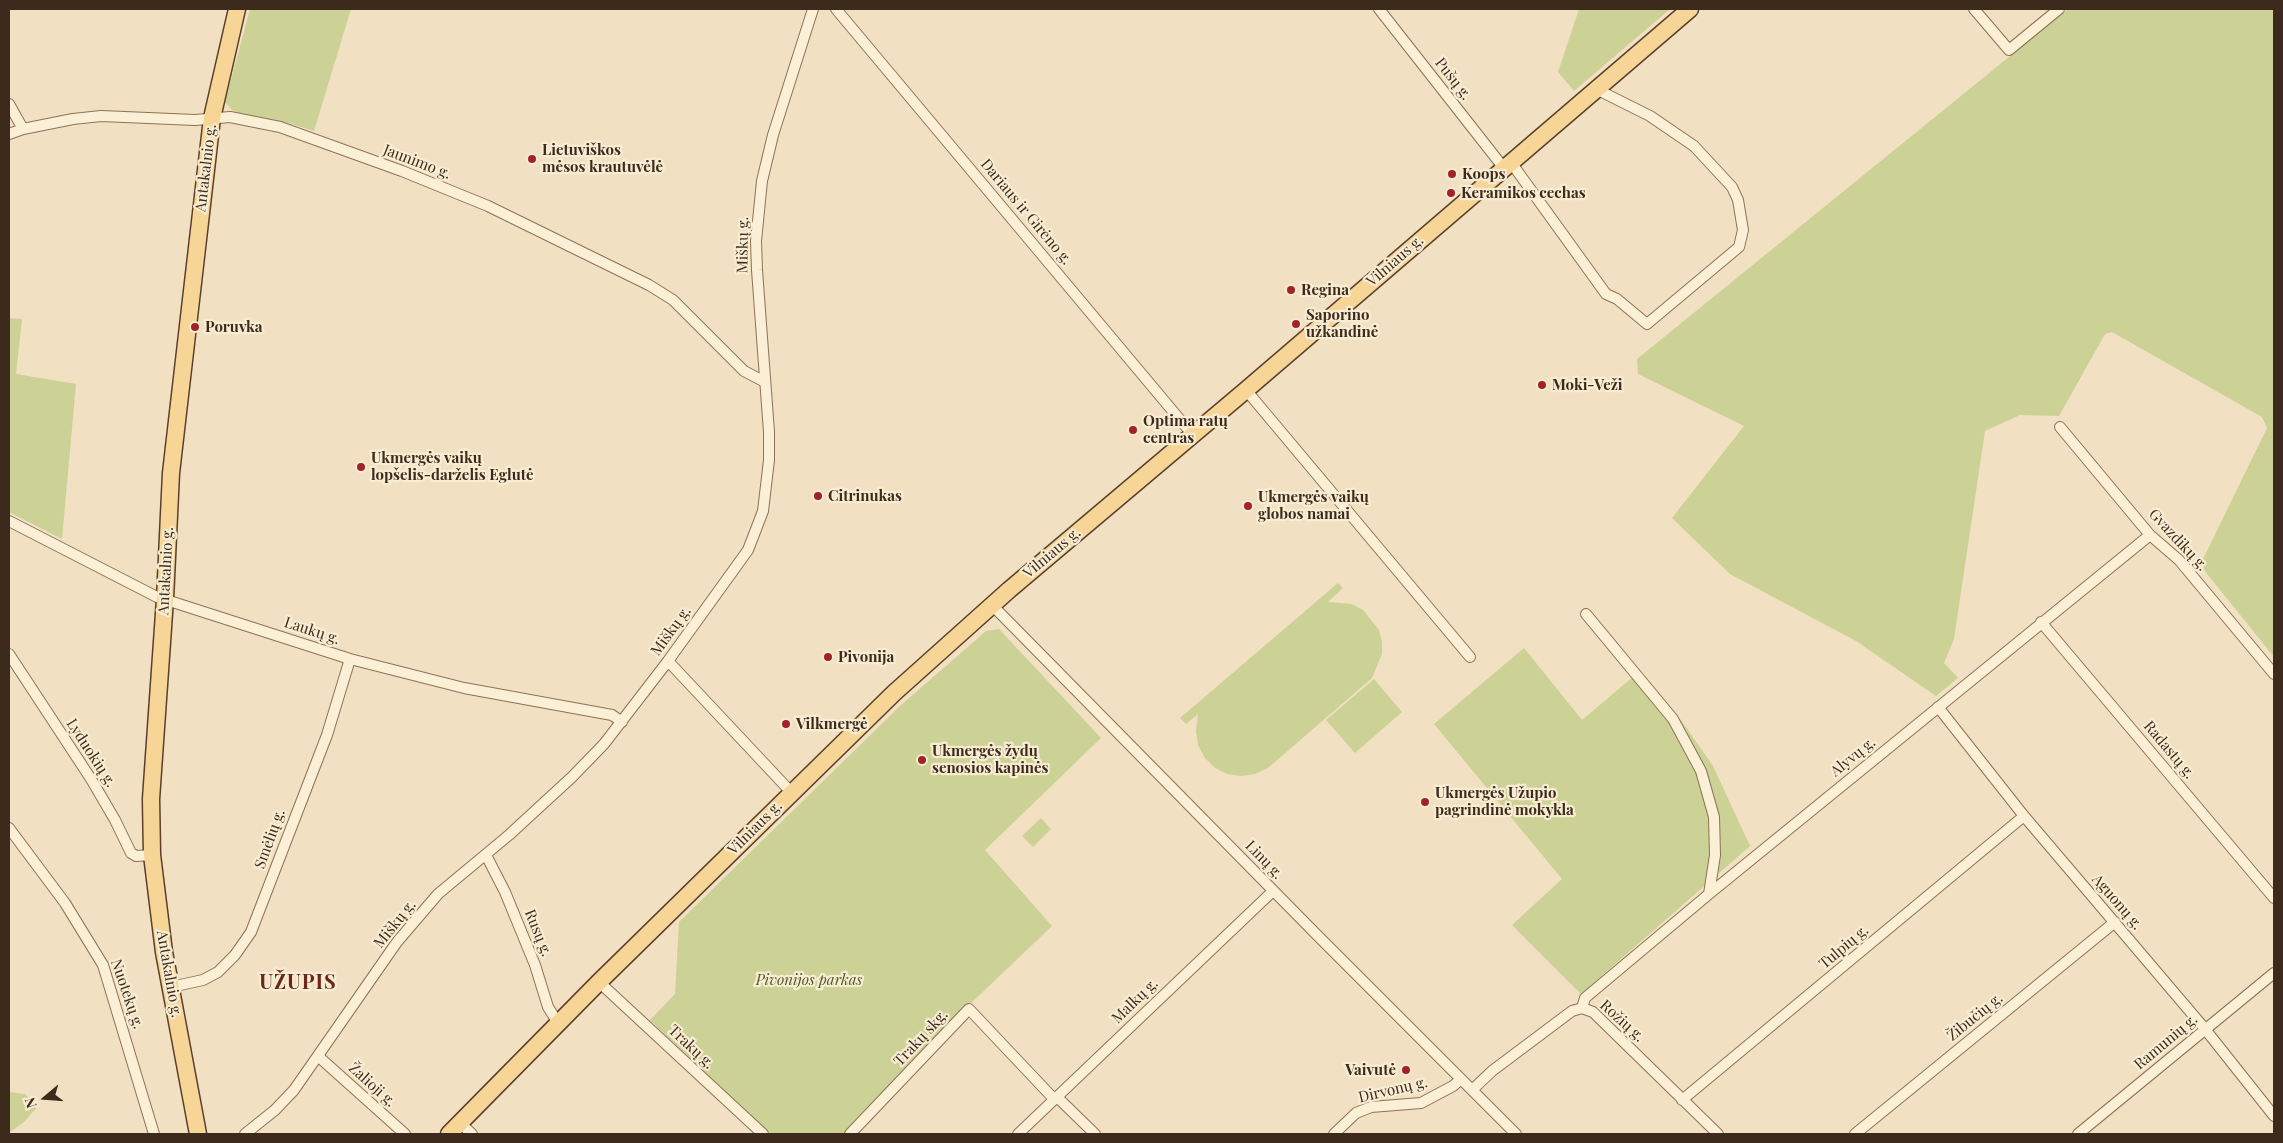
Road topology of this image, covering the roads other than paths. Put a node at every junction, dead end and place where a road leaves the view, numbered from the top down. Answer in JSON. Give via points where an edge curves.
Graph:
{"nodes":[{"id":1,"x":237,"y":9,"type":"edge"},
{"id":2,"x":812,"y":9,"type":"edge"},
{"id":3,"x":836,"y":9,"type":"edge"},
{"id":4,"x":1379,"y":9,"type":"edge"},
{"id":5,"x":1690,"y":9,"type":"edge"},
{"id":6,"x":1974,"y":9,"type":"edge"},
{"id":7,"x":2059,"y":9,"type":"edge"},
{"id":8,"x":1596,"y":89,"type":"junction"},
{"id":9,"x":9,"y":104,"type":"edge"},
{"id":10,"x":212,"y":118,"type":"junction"},
{"id":11,"x":23,"y":129,"type":"junction"},
{"id":12,"x":9,"y":134,"type":"edge"},
{"id":13,"x":1506,"y":164,"type":"junction"},
{"id":14,"x":766,"y":382,"type":"junction"},
{"id":15,"x":1246,"y":390,"type":"junction"},
{"id":16,"x":2060,"y":427,"type":"dead end"},
{"id":17,"x":1192,"y":434,"type":"junction"},
{"id":18,"x":9,"y":521,"type":"edge"},
{"id":19,"x":2150,"y":535,"type":"junction"},
{"id":20,"x":165,"y":599,"type":"junction"},
{"id":21,"x":992,"y":605,"type":"junction"},
{"id":22,"x":1586,"y":614,"type":"dead end"},
{"id":23,"x":2041,"y":622,"type":"junction"},
{"id":24,"x":9,"y":654,"type":"edge"},
{"id":25,"x":1470,"y":658,"type":"dead end"},
{"id":26,"x":350,"y":659,"type":"junction"},
{"id":27,"x":668,"y":661,"type":"junction"},
{"id":28,"x":2274,"y":674,"type":"edge"},
{"id":29,"x":1938,"y":707,"type":"junction"},
{"id":30,"x":622,"y":722,"type":"junction"},
{"id":31,"x":791,"y":792,"type":"junction"},
{"id":32,"x":2024,"y":816,"type":"junction"},
{"id":33,"x":9,"y":828,"type":"edge"},
{"id":34,"x":152,"y":855,"type":"junction"},
{"id":35,"x":486,"y":855,"type":"junction"},
{"id":36,"x":1274,"y":891,"type":"junction"},
{"id":37,"x":1709,"y":894,"type":"junction"},
{"id":38,"x":2274,"y":898,"type":"edge"},
{"id":39,"x":2115,"y":922,"type":"junction"},
{"id":40,"x":2274,"y":973,"type":"edge"},
{"id":41,"x":599,"y":982,"type":"junction"},
{"id":42,"x":171,"y":987,"type":"junction"},
{"id":43,"x":1582,"y":1008,"type":"junction"},
{"id":44,"x":558,"y":1023,"type":"junction"},
{"id":45,"x":2205,"y":1029,"type":"junction"},
{"id":46,"x":318,"y":1057,"type":"junction"},
{"id":47,"x":1461,"y":1079,"type":"junction"},
{"id":48,"x":1472,"y":1090,"type":"junction"},
{"id":49,"x":1056,"y":1098,"type":"junction"},
{"id":50,"x":1682,"y":1100,"type":"junction"},
{"id":51,"x":2274,"y":1116,"type":"edge"},
{"id":52,"x":460,"y":1130,"type":"edge"},
{"id":53,"x":154,"y":1134,"type":"edge"},
{"id":54,"x":198,"y":1134,"type":"edge"},
{"id":55,"x":245,"y":1134,"type":"edge"},
{"id":56,"x":405,"y":1134,"type":"edge"},
{"id":57,"x":763,"y":1134,"type":"edge"},
{"id":58,"x":850,"y":1134,"type":"edge"},
{"id":59,"x":1018,"y":1134,"type":"edge"},
{"id":60,"x":1095,"y":1134,"type":"edge"},
{"id":61,"x":1334,"y":1134,"type":"edge"},
{"id":62,"x":1516,"y":1134,"type":"edge"},
{"id":63,"x":1718,"y":1134,"type":"edge"},
{"id":64,"x":1855,"y":1134,"type":"edge"},
{"id":65,"x":2078,"y":1134,"type":"edge"}],
"edges":[{"from":1,"to":10,"type":"main road","name":"Antakalnio g."},
{"from":2,"to":14,"type":"street","name":"Miškų g.","via":[[772,135],[762,181],[756,241]]},
{"from":3,"to":17,"type":"street","name":"Dariaus ir Girėno g."},
{"from":4,"to":13,"type":"street","name":"Pušų g."},
{"from":5,"to":8,"type":"main road","name":"Vilniaus g."},
{"from":6,"to":7,"type":"street","via":[[2009,50]]},
{"from":8,"to":13,"type":"main road","name":"Vilniaus g."},
{"from":8,"to":13,"type":"street","name":"Pušų g.","via":[[1650,116],[1694,146],[1732,187],[1738,200],[1743,230],[1739,247],[1647,324],[1606,294]]},
{"from":9,"to":11,"type":"street"},
{"from":10,"to":11,"type":"street","name":"Jaunimo g.","via":[[101,116]]},
{"from":10,"to":14,"type":"street","name":"Jaunimo g.","via":[[230,117],[280,127],[488,206],[612,266],[673,300],[744,371]]},
{"from":10,"to":20,"type":"main road","name":"Antakalnio g.","via":[[171,473]]},
{"from":11,"to":12,"type":"street","name":"Jaunimo g."},
{"from":13,"to":15,"type":"main road","name":"Vilniaus g."},
{"from":14,"to":27,"type":"street","name":"Miškų g.","via":[[768,460],[763,511],[748,550]]},
{"from":15,"to":17,"type":"main road","name":"Vilniaus g."},
{"from":15,"to":25,"type":"street"},
{"from":16,"to":19,"type":"street","name":"Gvazdikų g."},
{"from":17,"to":21,"type":"main road","name":"Vilniaus g."},
{"from":18,"to":20,"type":"street","name":"Laukų g."},
{"from":19,"to":23,"type":"street","name":"Alyvų g."},
{"from":19,"to":28,"type":"street","name":"Gvazdikų g.","via":[[2179,560]]},
{"from":20,"to":26,"type":"street","name":"Laukų g."},
{"from":20,"to":34,"type":"main road","name":"Antakalnio g.","via":[[152,783]]},
{"from":21,"to":31,"type":"main road","name":"Vilniaus g.","via":[[894,692]]},
{"from":21,"to":36,"type":"street","name":"Linų g."},
{"from":22,"to":37,"type":"street","via":[[1673,720],[1701,771],[1714,817]]},
{"from":23,"to":29,"type":"street","name":"Alyvų g."},
{"from":23,"to":38,"type":"street","name":"Radastų g."},
{"from":24,"to":34,"type":"street","name":"Lyduokių g.","via":[[91,779],[131,854]]},
{"from":26,"to":30,"type":"street","name":"Laukų g.","via":[[464,688],[612,715]]},
{"from":26,"to":42,"type":"street","name":"Smėlių g.","via":[[327,734],[251,932],[218,972],[203,980]]},
{"from":27,"to":30,"type":"street","name":"Miškų g."},
{"from":27,"to":31,"type":"street"},
{"from":29,"to":32,"type":"street","name":"Aguonų g."},
{"from":29,"to":37,"type":"street","name":"Alyvų g."},
{"from":30,"to":35,"type":"street","name":"Miškų g.","via":[[572,777]]},
{"from":31,"to":41,"type":"main road","name":"Vilniaus g."},
{"from":32,"to":39,"type":"street","name":"Aguonų g."},
{"from":32,"to":50,"type":"street","name":"Tulpių g."},
{"from":33,"to":53,"type":"street","name":"Nuotekų g.","via":[[65,903],[103,965]]},
{"from":34,"to":42,"type":"main road","name":"Antakalnio g."},
{"from":35,"to":44,"type":"street","name":"Rusų g.","via":[[535,965],[548,1008]]},
{"from":35,"to":46,"type":"street","name":"Miškų g.","via":[[438,894],[397,942]]},
{"from":36,"to":47,"type":"street","name":"Linų g."},
{"from":36,"to":49,"type":"street","name":"Malkų g."},
{"from":37,"to":43,"type":"street","name":"Alyvų g.","via":[[1585,998]]},
{"from":39,"to":45,"type":"street","name":"Aguonų g."},
{"from":39,"to":64,"type":"street","name":"Žibučių g."},
{"from":40,"to":45,"type":"street","name":"Ramunių g."},
{"from":41,"to":44,"type":"main road","name":"Vilniaus g."},
{"from":41,"to":57,"type":"street","name":"Trakų g."},
{"from":42,"to":54,"type":"main road","name":"Antakalnio g."},
{"from":43,"to":48,"type":"street","name":"Rožių g.","via":[[1572,1011],[1492,1071]]},
{"from":43,"to":50,"type":"street","name":"Rožių g.","via":[[1593,1012]]},
{"from":44,"to":52,"type":"main road","name":"Vilniaus g."},
{"from":45,"to":51,"type":"street","name":"Aguonų g."},
{"from":45,"to":65,"type":"street","name":"Ramunių g."},
{"from":46,"to":55,"type":"street","name":"Miškų g.","via":[[294,1090]]},
{"from":46,"to":56,"type":"street","name":"Žalioji g."},
{"from":47,"to":48,"type":"street","name":"Linų g."},
{"from":47,"to":61,"type":"street","name":"Dirvonų g.","via":[[1434,1098],[1371,1107],[1356,1113]]},
{"from":48,"to":62,"type":"street","name":"Linų g."},
{"from":49,"to":58,"type":"street","name":"Trakų skg.","via":[[969,1009]]},
{"from":49,"to":59,"type":"street","name":"Malkų g."},
{"from":49,"to":60,"type":"street"},
{"from":50,"to":63,"type":"street","name":"Rožių g."}]}
